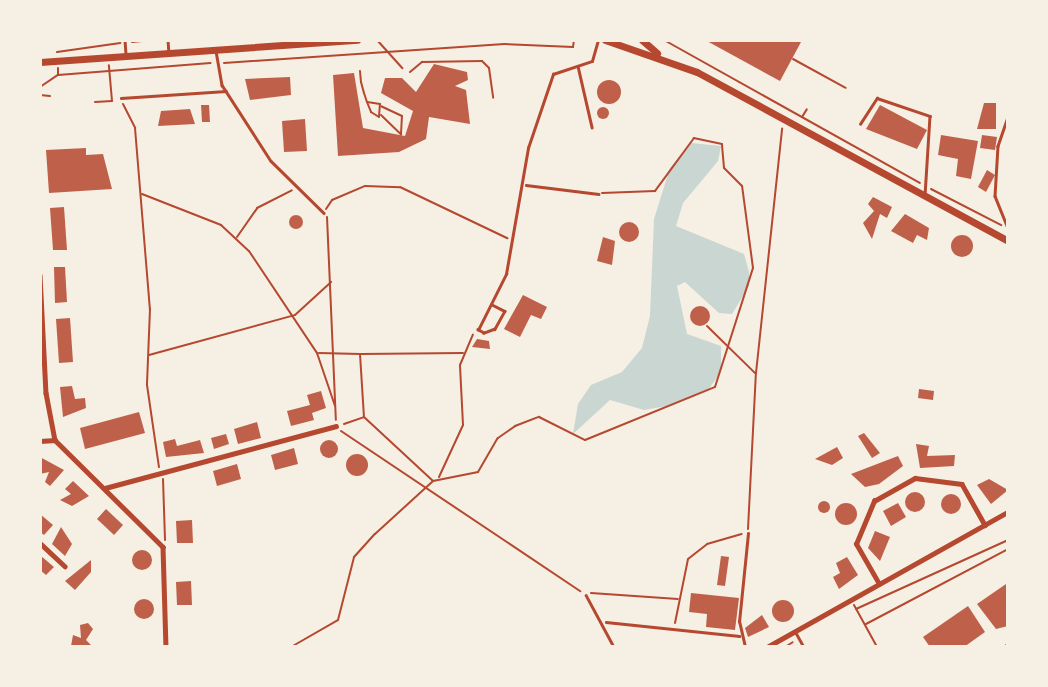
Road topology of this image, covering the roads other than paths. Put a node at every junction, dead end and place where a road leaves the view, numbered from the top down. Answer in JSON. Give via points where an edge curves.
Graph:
{"nodes":[{"id":1,"x":125,"y":40,"type":"edge"},
{"id":2,"x":168,"y":40,"type":"edge"},
{"id":3,"x":357,"y":40,"type":"edge"},
{"id":4,"x":598,"y":40,"type":"edge"},
{"id":5,"x":605,"y":40,"type":"edge"},
{"id":6,"x":642,"y":40,"type":"edge"},
{"id":7,"x":319,"y":41,"type":"edge"},
{"id":8,"x":216,"y":50,"type":"junction"},
{"id":9,"x":169,"y":53,"type":"junction"},
{"id":10,"x":126,"y":55,"type":"junction"},
{"id":11,"x":660,"y":56,"type":"junction"},
{"id":12,"x":40,"y":62,"type":"edge"},
{"id":13,"x":578,"y":66,"type":"junction"},
{"id":14,"x":226,"y":91,"type":"junction"},
{"id":15,"x":121,"y":98,"type":"road end"},
{"id":16,"x":1008,"y":117,"type":"edge"},
{"id":17,"x":860,"y":124,"type":"dead end"},
{"id":18,"x":592,"y":127,"type":"dead end"},
{"id":19,"x":526,"y":184,"type":"junction"},
{"id":20,"x":928,"y":192,"type":"junction"},
{"id":21,"x":598,"y":194,"type":"road end"},
{"id":22,"x":324,"y":213,"type":"road end"},
{"id":23,"x":1008,"y":229,"type":"edge"},
{"id":24,"x":1008,"y":241,"type":"edge"},
{"id":25,"x":40,"y":275,"type":"edge"},
{"id":26,"x":493,"y":305,"type":"junction"},
{"id":27,"x":336,"y":426,"type":"road end"},
{"id":28,"x":55,"y":440,"type":"junction"},
{"id":29,"x":40,"y":441,"type":"edge"},
{"id":30,"x":104,"y":489,"type":"junction"},
{"id":31,"x":1008,"y":512,"type":"edge"},
{"id":32,"x":985,"y":524,"type":"junction"},
{"id":33,"x":748,"y":533,"type":"road end"},
{"id":34,"x":40,"y":543,"type":"edge"},
{"id":35,"x":65,"y":566,"type":"dead end"},
{"id":36,"x":878,"y":584,"type":"junction"},
{"id":37,"x":586,"y":595,"type":"road end"},
{"id":38,"x":606,"y":622,"type":"junction"},
{"id":39,"x":795,"y":631,"type":"junction"},
{"id":40,"x":739,"y":635,"type":"junction"},
{"id":41,"x":166,"y":647,"type":"edge"},
{"id":42,"x":614,"y":647,"type":"edge"},
{"id":43,"x":745,"y":647,"type":"edge"},
{"id":44,"x":767,"y":647,"type":"edge"},
{"id":45,"x":804,"y":647,"type":"edge"}],
"edges":[{"from":1,"to":10,"type":"lane"},
{"from":2,"to":9,"type":"lane"},
{"from":3,"to":7,"type":"main road"},
{"from":4,"to":13,"type":"lane","via":[[597,56]]},
{"from":5,"to":11,"type":"main road"},
{"from":6,"to":11,"type":"main road"},
{"from":7,"to":8,"type":"main road"},
{"from":8,"to":9,"type":"main road"},
{"from":8,"to":14,"type":"lane"},
{"from":9,"to":10,"type":"main road"},
{"from":10,"to":12,"type":"main road"},
{"from":11,"to":20,"type":"main road"},
{"from":13,"to":18,"type":"lane"},
{"from":13,"to":19,"type":"lane","via":[[553,74],[528,148]]},
{"from":14,"to":15,"type":"lane"},
{"from":14,"to":22,"type":"lane","via":[[271,161]]},
{"from":16,"to":23,"type":"lane","via":[[998,146],[995,196]]},
{"from":17,"to":20,"type":"lane","via":[[877,98],[930,116]]},
{"from":19,"to":21,"type":"lane"},
{"from":19,"to":26,"type":"lane"},
{"from":20,"to":24,"type":"main road"},
{"from":25,"to":28,"type":"street","via":[[46,393]]},
{"from":26,"to":26,"type":"lane","via":[[505,311],[495,329],[478,330]]},
{"from":27,"to":30,"type":"street"},
{"from":28,"to":29,"type":"street"},
{"from":28,"to":30,"type":"street"},
{"from":30,"to":41,"type":"street","via":[[163,547]]},
{"from":31,"to":32,"type":"street"},
{"from":32,"to":36,"type":"street"},
{"from":32,"to":36,"type":"street","via":[[962,484],[915,478],[874,501],[856,544]]},
{"from":33,"to":40,"type":"lane"},
{"from":34,"to":35,"type":"street"},
{"from":36,"to":39,"type":"street"},
{"from":37,"to":38,"type":"lane"},
{"from":38,"to":40,"type":"lane"},
{"from":38,"to":42,"type":"lane"},
{"from":39,"to":44,"type":"street"},
{"from":39,"to":45,"type":"lane"},
{"from":40,"to":43,"type":"lane"}]}
